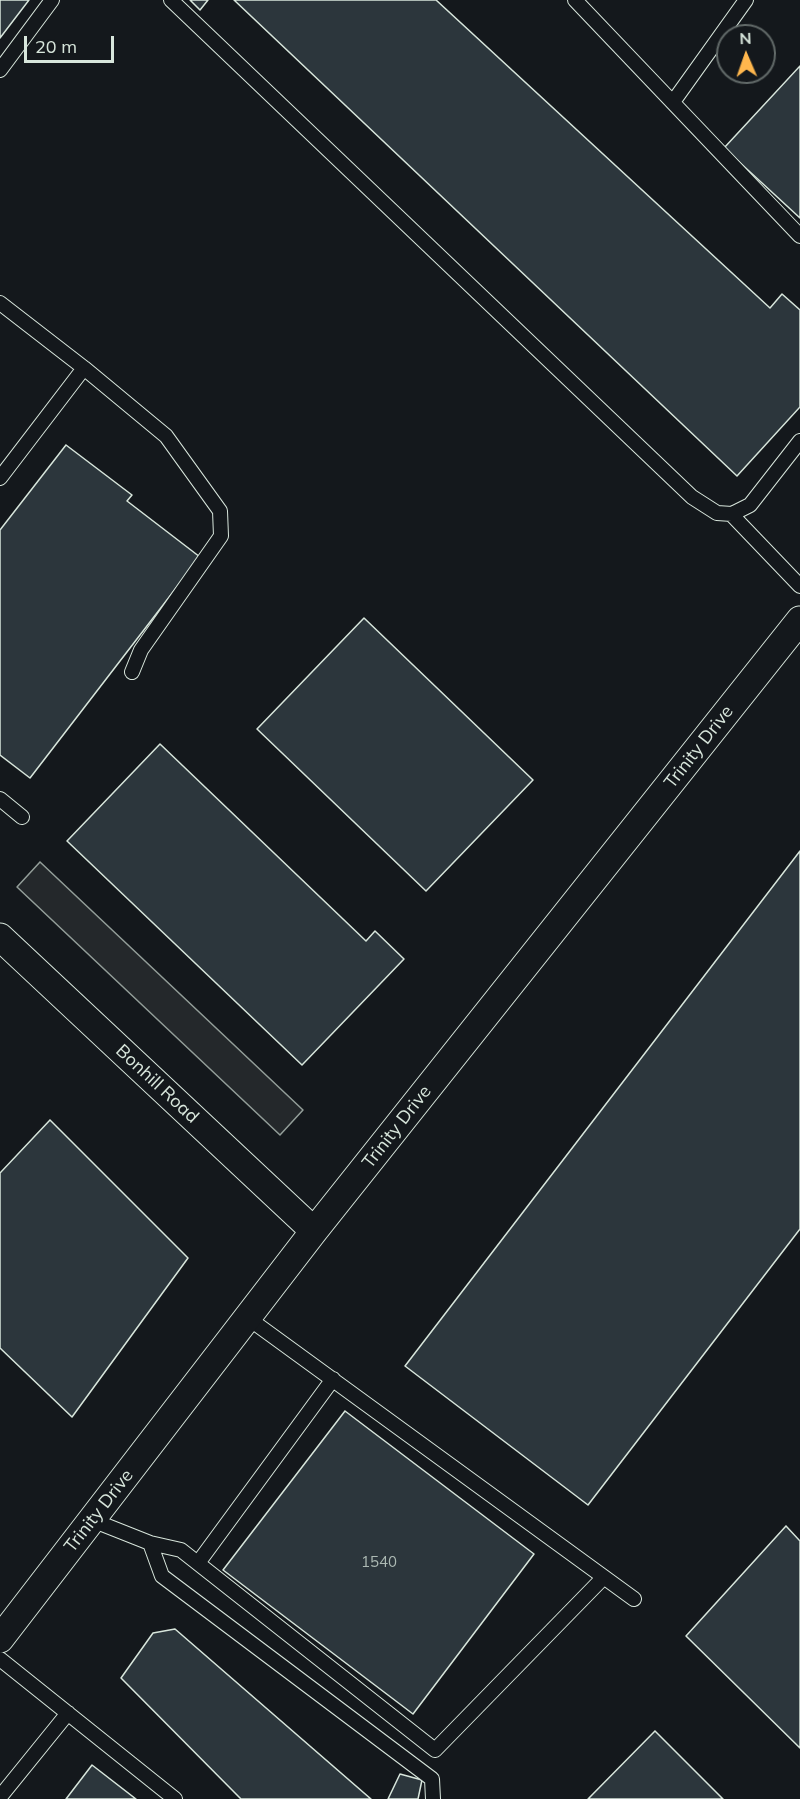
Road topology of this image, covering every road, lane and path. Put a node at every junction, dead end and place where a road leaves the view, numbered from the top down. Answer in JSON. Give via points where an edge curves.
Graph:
{"nodes":[{"id":1,"x":52,"y":0,"type":"edge"},
{"id":2,"x":171,"y":0,"type":"edge"},
{"id":3,"x":575,"y":0,"type":"edge"},
{"id":4,"x":747,"y":0,"type":"edge"},
{"id":5,"x":0,"y":70,"type":"edge"},
{"id":6,"x":673,"y":102,"type":"junction"},
{"id":7,"x":800,"y":236,"type":"edge"},
{"id":8,"x":0,"y":303,"type":"edge"},
{"id":9,"x":84,"y":368,"type":"junction"},
{"id":10,"x":800,"y":441,"type":"edge"},
{"id":11,"x":0,"y":478,"type":"edge"},
{"id":12,"x":731,"y":514,"type":"junction"},
{"id":13,"x":800,"y":586,"type":"edge"},
{"id":14,"x":800,"y":620,"type":"edge"},
{"id":15,"x":132,"y":672,"type":"dead end"},
{"id":16,"x":0,"y":798,"type":"edge"},
{"id":17,"x":22,"y":817,"type":"dead end"},
{"id":18,"x":0,"y":937,"type":"edge"},
{"id":19,"x":314,"y":1232,"type":"junction"},
{"id":20,"x":248,"y":1318,"type":"junction"},
{"id":21,"x":333,"y":1379,"type":"junction"},
{"id":22,"x":92,"y":1521,"type":"junction"},
{"id":23,"x":150,"y":1543,"type":"junction"},
{"id":24,"x":198,"y":1563,"type":"junction"},
{"id":25,"x":604,"y":1576,"type":"junction"},
{"id":26,"x":634,"y":1599,"type":"dead end"},
{"id":27,"x":0,"y":1639,"type":"edge"},
{"id":28,"x":0,"y":1659,"type":"edge"},
{"id":29,"x":68,"y":1713,"type":"junction"},
{"id":30,"x":0,"y":1797,"type":"edge"},
{"id":31,"x":175,"y":1799,"type":"edge"},
{"id":32,"x":434,"y":1799,"type":"edge"}],
"edges":[{"from":1,"to":5,"type":"lane"},
{"from":2,"to":12,"type":"lane","via":[[692,497],[717,513]]},
{"from":3,"to":6,"type":"lane"},
{"from":4,"to":6,"type":"lane"},
{"from":6,"to":7,"type":"lane"},
{"from":8,"to":9,"type":"lane"},
{"from":9,"to":11,"type":"lane"},
{"from":9,"to":15,"type":"lane","via":[[166,436],[220,511],[221,536],[141,650]]},
{"from":10,"to":12,"type":"lane","via":[[750,505]]},
{"from":12,"to":13,"type":"lane"},
{"from":14,"to":19,"type":"street","name":"Trinity Drive"},
{"from":16,"to":17,"type":"lane"},
{"from":18,"to":19,"type":"street","name":"Bonhill Road"},
{"from":19,"to":20,"type":"street","name":"Trinity Drive"},
{"from":20,"to":21,"type":"lane"},
{"from":20,"to":22,"type":"street","name":"Trinity Drive"},
{"from":21,"to":24,"type":"lane"},
{"from":21,"to":25,"type":"lane"},
{"from":22,"to":23,"type":"lane"},
{"from":22,"to":27,"type":"street","name":"Trinity Drive"},
{"from":23,"to":24,"type":"lane","via":[[181,1550]]},
{"from":23,"to":32,"type":"lane","via":[[162,1576],[432,1779]]},
{"from":24,"to":25,"type":"lane","via":[[435,1749]]},
{"from":25,"to":26,"type":"lane"},
{"from":28,"to":29,"type":"lane"},
{"from":29,"to":30,"type":"lane"},
{"from":29,"to":31,"type":"lane"}]}
